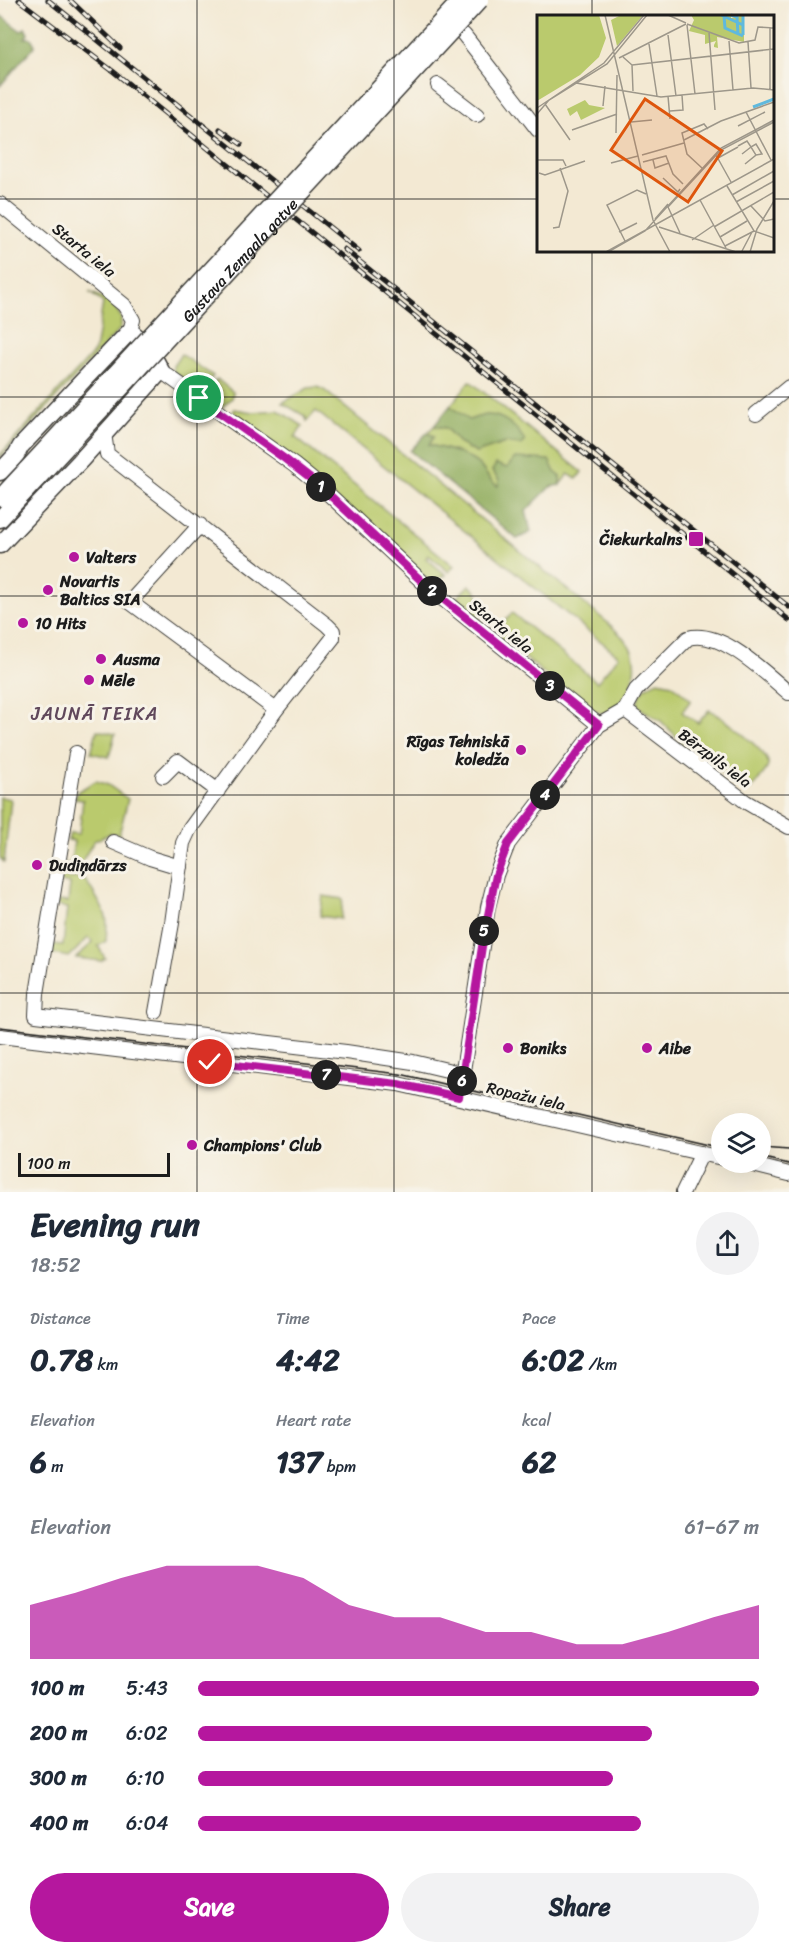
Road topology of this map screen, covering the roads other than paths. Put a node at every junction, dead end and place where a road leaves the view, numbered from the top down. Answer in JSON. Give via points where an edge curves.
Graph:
{"nodes":[{"id":1,"x":461,"y":0,"type":"edge"},
{"id":2,"x":480,"y":0,"type":"edge"},
{"id":3,"x":441,"y":14,"type":"dead end"},
{"id":4,"x":438,"y":85,"type":"dead end"},
{"id":5,"x":477,"y":115,"type":"dead end"},
{"id":6,"x":537,"y":129,"type":"edge"},
{"id":7,"x":0,"y":204,"type":"edge"},
{"id":8,"x":130,"y":332,"type":"junction"},
{"id":9,"x":161,"y":371,"type":"junction"},
{"id":10,"x":789,"y":387,"type":"edge"},
{"id":11,"x":234,"y":404,"type":"dead end"},
{"id":12,"x":756,"y":414,"type":"dead end"},
{"id":13,"x":224,"y":416,"type":"junction"},
{"id":14,"x":104,"y":433,"type":"junction"},
{"id":15,"x":106,"y":454,"type":"junction"},
{"id":16,"x":82,"y":459,"type":"junction"},
{"id":17,"x":0,"y":472,"type":"edge"},
{"id":18,"x":32,"y":473,"type":"junction"},
{"id":19,"x":0,"y":498,"type":"edge"},
{"id":20,"x":0,"y":519,"type":"edge"},
{"id":21,"x":200,"y":525,"type":"junction"},
{"id":22,"x":0,"y":545,"type":"edge"},
{"id":23,"x":789,"y":693,"type":"edge"},
{"id":24,"x":276,"y":710,"type":"junction"},
{"id":25,"x":625,"y":710,"type":"junction"},
{"id":26,"x":599,"y":725,"type":"junction"},
{"id":27,"x":76,"y":753,"type":"dead end"},
{"id":28,"x":163,"y":776,"type":"dead end"},
{"id":29,"x":218,"y":791,"type":"junction"},
{"id":30,"x":789,"y":827,"type":"edge"},
{"id":31,"x":113,"y":842,"type":"dead end"},
{"id":32,"x":180,"y":867,"type":"junction"},
{"id":33,"x":156,"y":1012,"type":"dead end"},
{"id":34,"x":0,"y":1036,"type":"edge"},
{"id":35,"x":464,"y":1074,"type":"junction"},
{"id":36,"x":459,"y":1097,"type":"junction"},
{"id":37,"x":702,"y":1153,"type":"junction"},
{"id":38,"x":711,"y":1155,"type":"edge"},
{"id":39,"x":771,"y":1170,"type":"edge"},
{"id":40,"x":789,"y":1174,"type":"edge"},
{"id":41,"x":683,"y":1192,"type":"edge"}],
"edges":[{"from":1,"to":18,"type":"main road","name":"Gustava Zemgala gatve","bridge":true},
{"from":2,"to":18,"type":"main road","name":"Gustava Zemgala gatve","bridge":true},
{"from":3,"to":6,"type":"street","via":[[464,35]]},
{"from":4,"to":5,"type":"street"},
{"from":7,"to":8,"type":"street","name":"Starta iela","via":[[124,305],[133,320]]},
{"from":8,"to":9,"type":"main road","via":[[148,346]]},
{"from":8,"to":17,"type":"main road"},
{"from":9,"to":13,"type":"street","name":"Starta iela"},
{"from":9,"to":14,"type":"main road"},
{"from":10,"to":12,"type":"street"},
{"from":11,"to":13,"type":"street"},
{"from":13,"to":26,"type":"street","name":"Starta iela","via":[[321,487],[428,587]]},
{"from":14,"to":15,"type":"street"},
{"from":14,"to":16,"type":"main road"},
{"from":15,"to":16,"type":"street"},
{"from":15,"to":21,"type":"street"},
{"from":16,"to":22,"type":"main road"},
{"from":18,"to":19,"type":"main road","name":"Gustava Zemgala gatve"},
{"from":18,"to":20,"type":"main road","name":"Gustava Zemgala gatve"},
{"from":21,"to":24,"type":"street","via":[[333,631],[333,638]]},
{"from":21,"to":24,"type":"street","via":[[130,602]]},
{"from":23,"to":25,"type":"street","via":[[739,653],[714,639],[696,636],[688,638],[636,690]]},
{"from":24,"to":29,"type":"street"},
{"from":25,"to":26,"type":"street"},
{"from":25,"to":30,"type":"street","name":"Bērzpils iela","via":[[746,802]]},
{"from":26,"to":35,"type":"street","via":[[508,844],[496,875]]},
{"from":27,"to":35,"type":"street","via":[[36,1015],[346,1052]]},
{"from":28,"to":29,"type":"street","via":[[178,761]]},
{"from":29,"to":32,"type":"street","via":[[189,830]]},
{"from":31,"to":32,"type":"street"},
{"from":32,"to":33,"type":"street"},
{"from":34,"to":36,"type":"street","name":"Ropažu iela","via":[[398,1084]]},
{"from":35,"to":36,"type":"street"},
{"from":36,"to":37,"type":"street","name":"Ropažu iela"},
{"from":37,"to":38,"type":"street","name":"Ropažu iela"},
{"from":37,"to":41,"type":"street"},
{"from":39,"to":40,"type":"street"}]}
